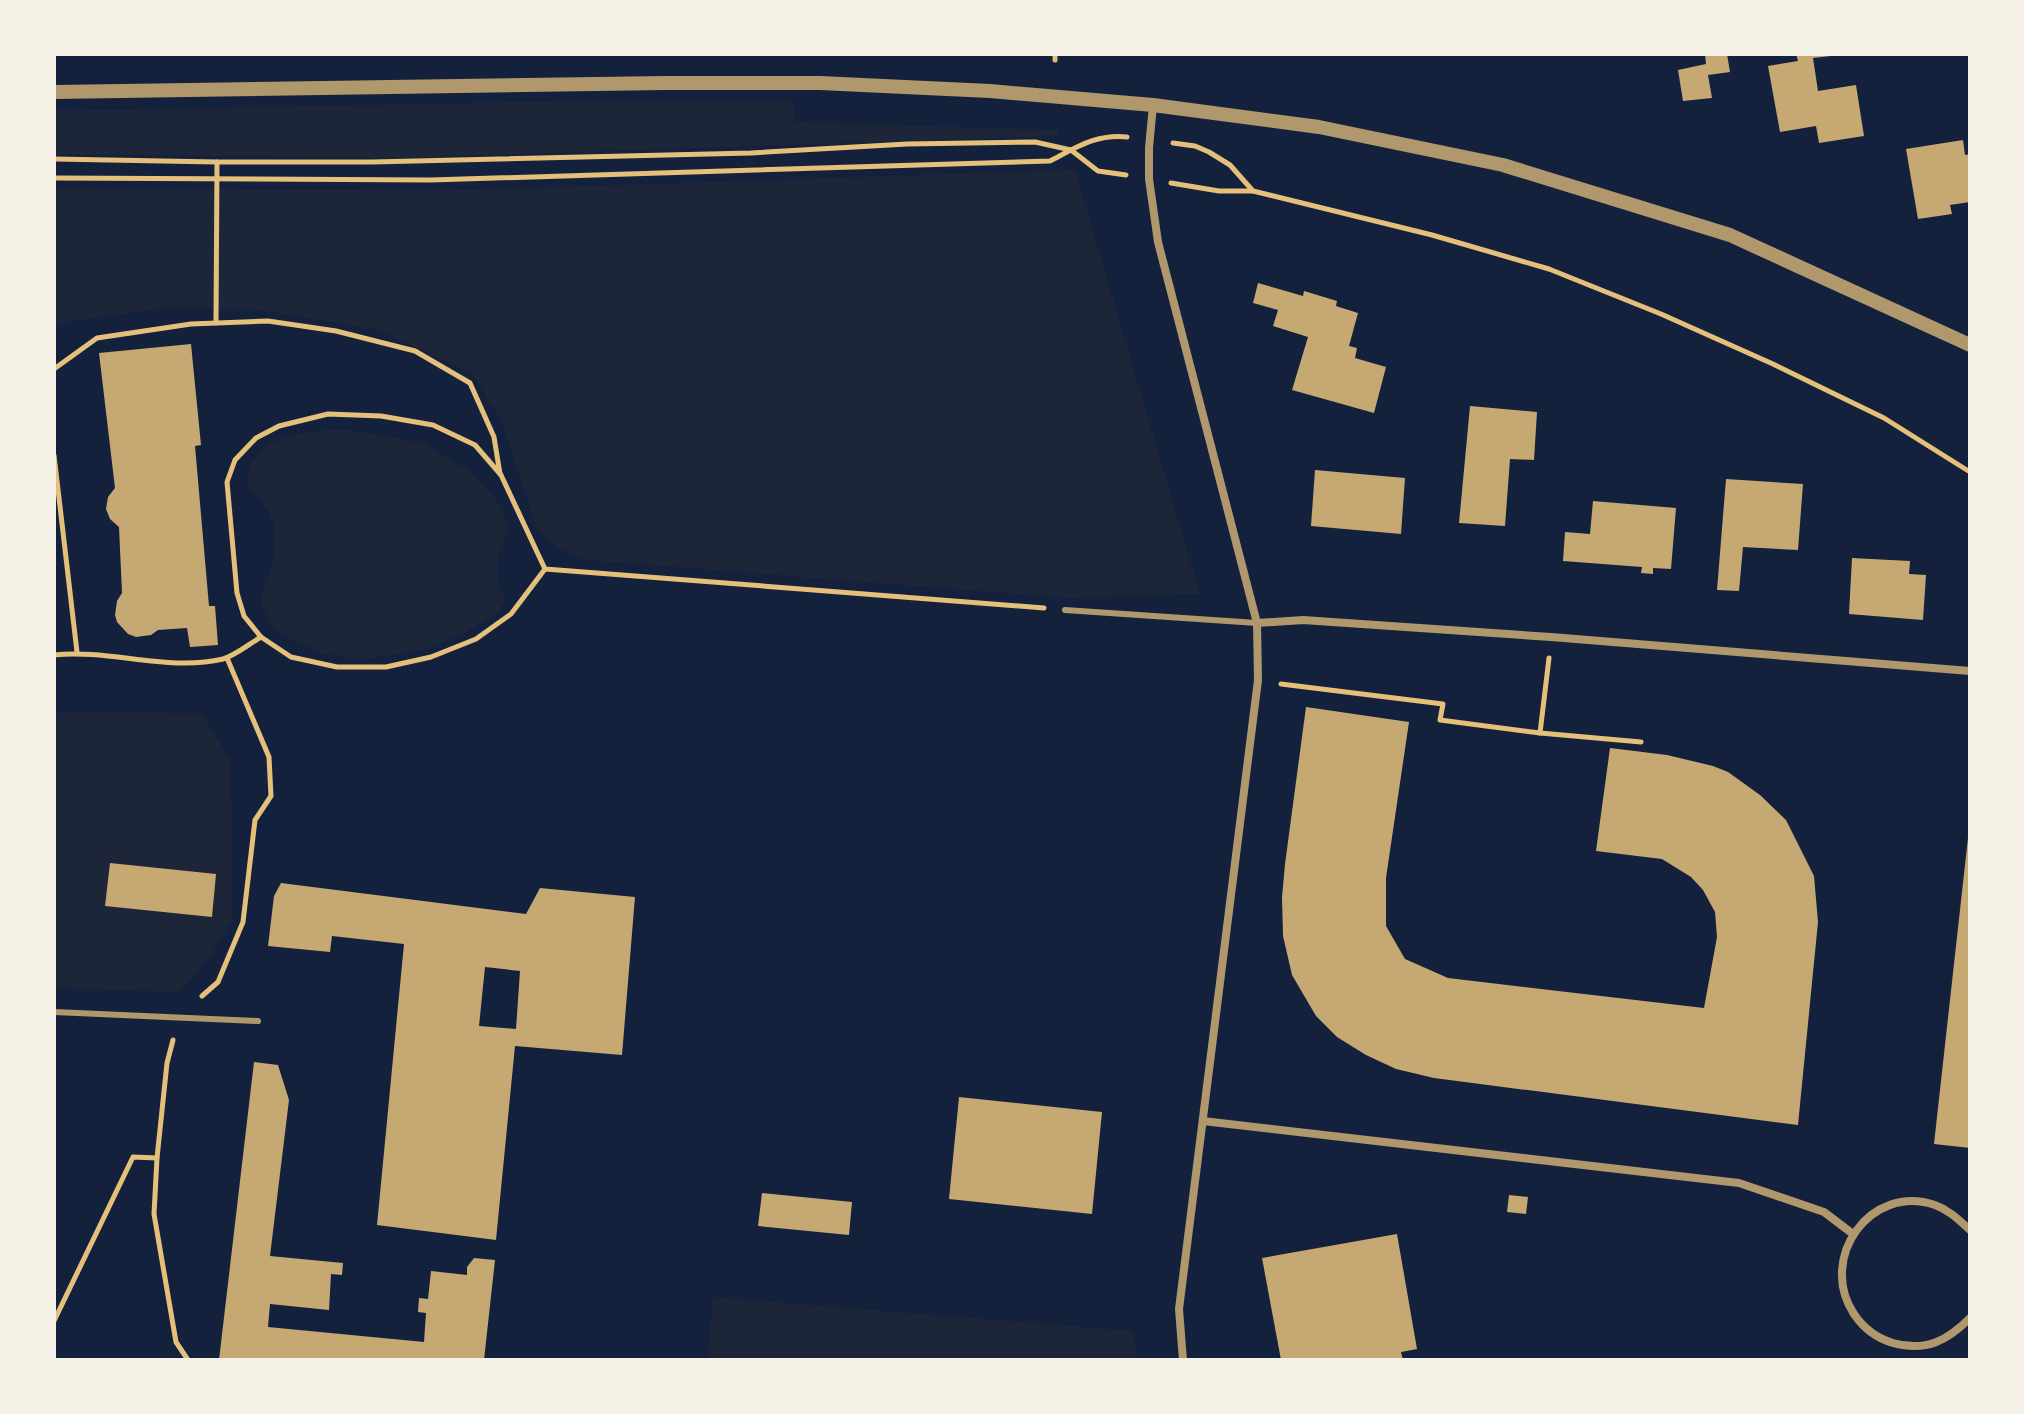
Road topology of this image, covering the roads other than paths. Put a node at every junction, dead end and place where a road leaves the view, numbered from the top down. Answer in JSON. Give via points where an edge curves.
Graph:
{"nodes":[{"id":1,"x":54,"y":92,"type":"edge"},
{"id":2,"x":1153,"y":105,"type":"junction"},
{"id":3,"x":1970,"y":345,"type":"edge"},
{"id":4,"x":1065,"y":610,"type":"road end"},
{"id":5,"x":1257,"y":623,"type":"junction"},
{"id":6,"x":1970,"y":671,"type":"edge"},
{"id":7,"x":54,"y":1012,"type":"edge"},
{"id":8,"x":258,"y":1021,"type":"dead end"},
{"id":9,"x":1203,"y":1121,"type":"junction"},
{"id":10,"x":1970,"y":1230,"type":"edge"},
{"id":11,"x":1853,"y":1234,"type":"junction"},
{"id":12,"x":1970,"y":1318,"type":"edge"},
{"id":13,"x":1183,"y":1360,"type":"edge"}],
"edges":[{"from":1,"to":2,"type":"street","via":[[820,83]]},
{"from":2,"to":3,"type":"street","via":[[1319,127],[1503,165],[1730,235]]},
{"from":2,"to":5,"type":"street","via":[[1149,179],[1158,242]]},
{"from":4,"to":5,"type":"lane"},
{"from":5,"to":6,"type":"street","via":[[1303,620]]},
{"from":5,"to":9,"type":"street","via":[[1258,680]]},
{"from":7,"to":8,"type":"lane"},
{"from":9,"to":11,"type":"street","via":[[1739,1183],[1824,1212]]},
{"from":9,"to":13,"type":"street","via":[[1179,1309]]},
{"from":10,"to":11,"type":"street","via":[[1934,1205],[1911,1202],[1868,1217]]},
{"from":11,"to":12,"type":"street","via":[[1843,1256],[1841,1281],[1861,1325],[1881,1339],[1929,1345],[1952,1335]]}]}
